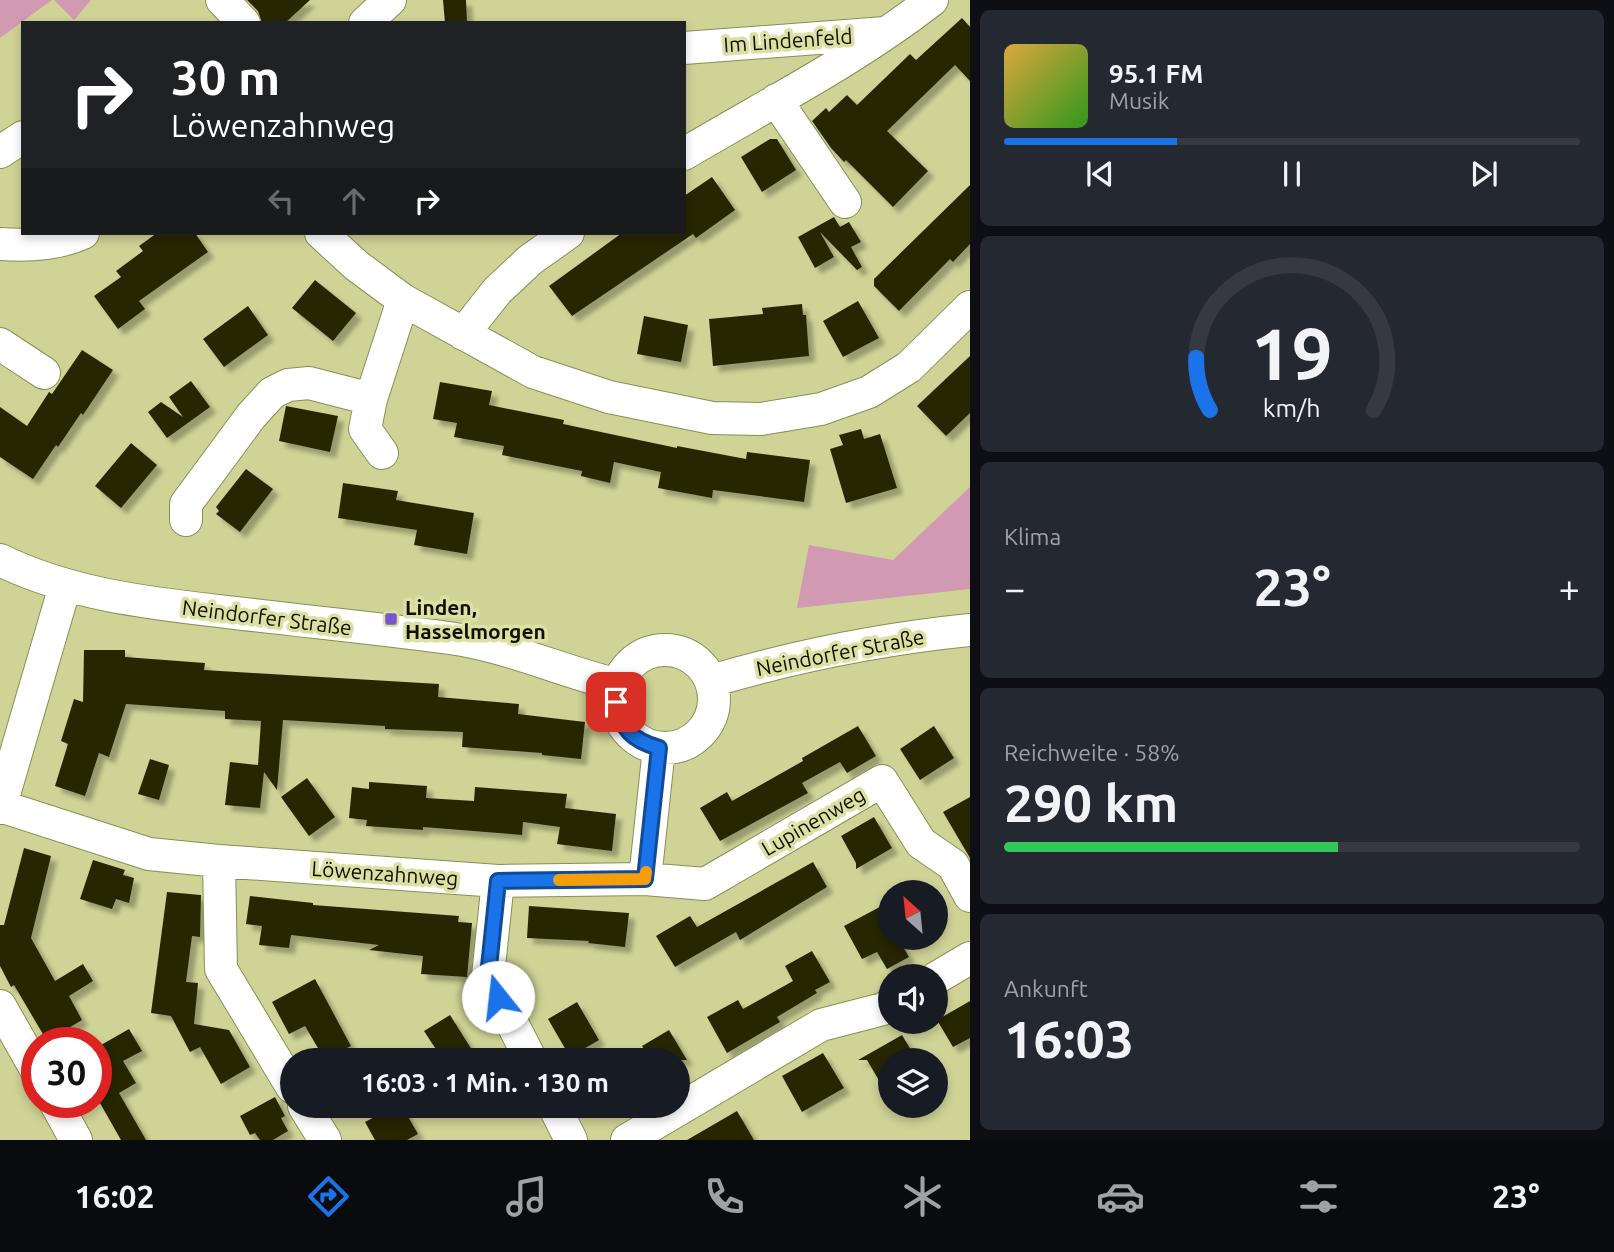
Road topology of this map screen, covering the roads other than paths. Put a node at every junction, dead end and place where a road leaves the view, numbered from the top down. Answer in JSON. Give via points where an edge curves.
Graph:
{"nodes":[{"id":1,"x":222,"y":0,"type":"edge"},
{"id":2,"x":390,"y":0,"type":"edge"},
{"id":3,"x":932,"y":0,"type":"edge"},
{"id":4,"x":242,"y":21,"type":"edge"},
{"id":5,"x":367,"y":21,"type":"edge"},
{"id":6,"x":891,"y":32,"type":"junction"},
{"id":7,"x":686,"y":48,"type":"edge"},
{"id":8,"x":776,"y":100,"type":"junction"},
{"id":9,"x":21,"y":138,"type":"edge"},
{"id":10,"x":0,"y":152,"type":"edge"},
{"id":11,"x":686,"y":153,"type":"edge"},
{"id":12,"x":845,"y":201,"type":"dead end"},
{"id":13,"x":78,"y":235,"type":"edge"},
{"id":14,"x":323,"y":235,"type":"edge"},
{"id":15,"x":565,"y":235,"type":"edge"},
{"id":16,"x":0,"y":244,"type":"edge"},
{"id":17,"x":403,"y":300,"type":"junction"},
{"id":18,"x":970,"y":307,"type":"edge"},
{"id":19,"x":463,"y":334,"type":"junction"},
{"id":20,"x":0,"y":344,"type":"edge"},
{"id":21,"x":44,"y":373,"type":"dead end"},
{"id":22,"x":371,"y":399,"type":"junction"},
{"id":23,"x":382,"y":453,"type":"dead end"},
{"id":24,"x":186,"y":520,"type":"dead end"},
{"id":25,"x":0,"y":561,"type":"edge"},
{"id":26,"x":65,"y":586,"type":"junction"},
{"id":27,"x":970,"y":630,"type":"edge"},
{"id":28,"x":711,"y":681,"type":"junction"},
{"id":29,"x":618,"y":685,"type":"junction"},
{"id":30,"x":659,"y":748,"type":"junction"},
{"id":31,"x":0,"y":807,"type":"edge"},
{"id":32,"x":219,"y":861,"type":"junction"},
{"id":33,"x":645,"y":879,"type":"junction"},
{"id":34,"x":498,"y":881,"type":"junction"},
{"id":35,"x":970,"y":896,"type":"edge"},
{"id":36,"x":970,"y":958,"type":"edge"},
{"id":37,"x":948,"y":971,"type":"edge"},
{"id":38,"x":0,"y":1006,"type":"edge"},
{"id":39,"x":878,"y":1010,"type":"edge"},
{"id":40,"x":21,"y":1043,"type":"edge"},
{"id":41,"x":525,"y":1048,"type":"edge"},
{"id":42,"x":280,"y":1067,"type":"edge"},
{"id":43,"x":64,"y":1118,"type":"edge"},
{"id":44,"x":311,"y":1118,"type":"edge"},
{"id":45,"x":560,"y":1118,"type":"edge"},
{"id":46,"x":76,"y":1140,"type":"edge"},
{"id":47,"x":325,"y":1140,"type":"edge"},
{"id":48,"x":571,"y":1140,"type":"edge"},
{"id":49,"x":627,"y":1140,"type":"edge"}],
"edges":[{"from":1,"to":4,"type":"street"},
{"from":2,"to":5,"type":"street"},
{"from":3,"to":6,"type":"street","name":"Im Lindenfeld"},
{"from":6,"to":7,"type":"street","name":"Im Lindenfeld"},
{"from":6,"to":8,"type":"street","name":"Im Lindenfeld"},
{"from":8,"to":11,"type":"street","name":"Im Lindenfeld"},
{"from":8,"to":12,"type":"street"},
{"from":9,"to":10,"type":"street"},
{"from":13,"to":16,"type":"street"},
{"from":14,"to":17,"type":"street"},
{"from":15,"to":19,"type":"street","via":[[497,291]]},
{"from":17,"to":19,"type":"street"},
{"from":17,"to":22,"type":"street"},
{"from":18,"to":19,"type":"street","via":[[909,367],[869,392],[821,409],[761,419],[712,418],[609,397],[533,372]]},
{"from":20,"to":21,"type":"street"},
{"from":22,"to":23,"type":"street","via":[[365,429]]},
{"from":22,"to":24,"type":"street","via":[[309,383],[288,385],[272,393],[186,504]]},
{"from":25,"to":26,"type":"street","name":"Neindorfer Straße"},
{"from":26,"to":29,"type":"street","name":"Neindorfer Straße","via":[[190,608],[452,638],[503,648],[575,675]]},
{"from":26,"to":31,"type":"street"},
{"from":27,"to":28,"type":"street","name":"Neindorfer Straße","via":[[846,646]]},
{"from":28,"to":29,"type":"street","via":[[698,662],[668,650],[637,659]]},
{"from":28,"to":30,"type":"street","via":[[714,705],[702,732],[676,747]]},
{"from":29,"to":30,"type":"street","via":[[616,702],[629,733]]},
{"from":30,"to":33,"type":"street"},
{"from":31,"to":32,"type":"street","name":"Löwenzahnweg","via":[[149,854]]},
{"from":32,"to":34,"type":"street","name":"Löwenzahnweg"},
{"from":32,"to":42,"type":"street","via":[[220,969]]},
{"from":33,"to":34,"type":"street","name":"Löwenzahnweg"},
{"from":33,"to":35,"type":"street","name":"Lupinenweg","via":[[705,884],[882,781],[920,843],[953,865]]},
{"from":34,"to":41,"type":"street","via":[[488,976]]},
{"from":36,"to":37,"type":"street"},
{"from":38,"to":40,"type":"street"},
{"from":39,"to":49,"type":"street","via":[[821,1025]]},
{"from":43,"to":46,"type":"street"},
{"from":44,"to":47,"type":"street"},
{"from":45,"to":48,"type":"street"}]}
